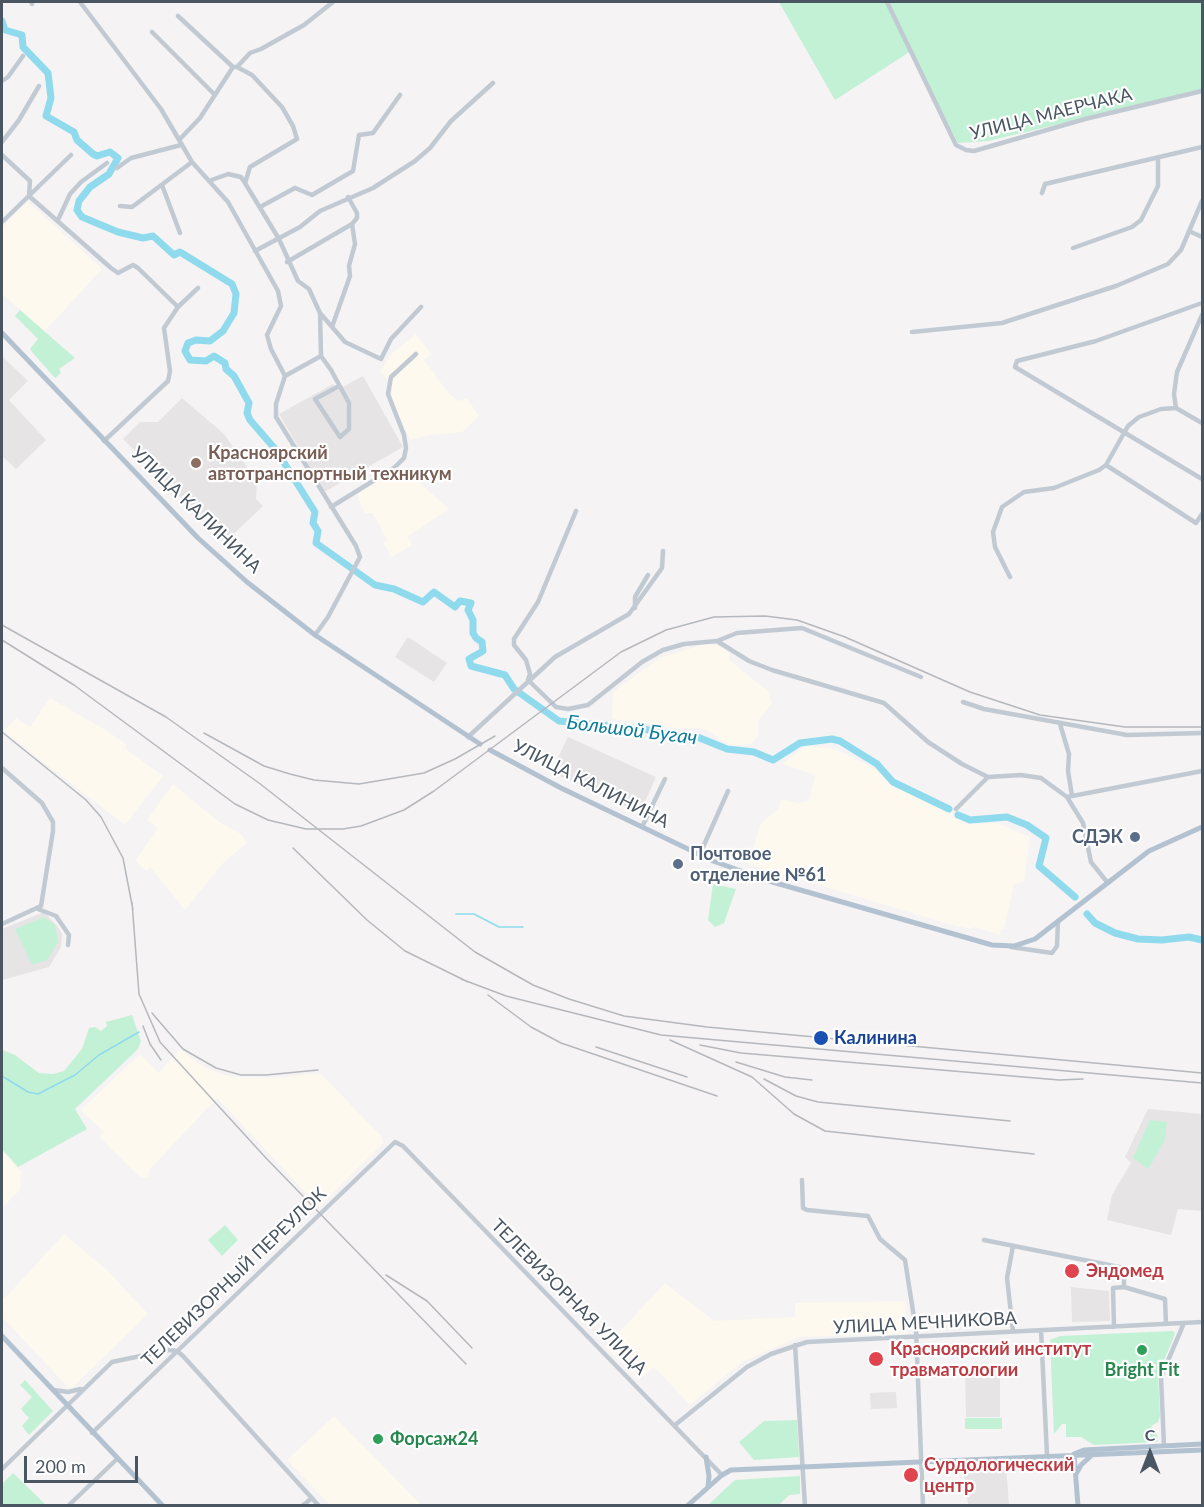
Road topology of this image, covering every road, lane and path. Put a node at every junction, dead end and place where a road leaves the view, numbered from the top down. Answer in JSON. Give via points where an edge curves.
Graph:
{"nodes":[{"id":1,"x":80,"y":2,"type":"edge"},
{"id":2,"x":333,"y":2,"type":"edge"},
{"id":3,"x":887,"y":2,"type":"edge"},
{"id":4,"x":178,"y":16,"type":"dead end"},
{"id":5,"x":152,"y":32,"type":"dead end"},
{"id":6,"x":23,"y":56,"type":"dead end"},
{"id":7,"x":235,"y":67,"type":"junction"},
{"id":8,"x":2,"y":81,"type":"edge"},
{"id":9,"x":493,"y":83,"type":"dead end"},
{"id":10,"x":39,"y":86,"type":"dead end"},
{"id":11,"x":1203,"y":91,"type":"edge"},
{"id":12,"x":215,"y":95,"type":"junction"},
{"id":13,"x":400,"y":95,"type":"dead end"},
{"id":14,"x":2,"y":142,"type":"edge"},
{"id":15,"x":180,"y":142,"type":"junction"},
{"id":16,"x":1203,"y":147,"type":"edge"},
{"id":17,"x":2,"y":155,"type":"edge"},
{"id":18,"x":71,"y":155,"type":"dead end"},
{"id":19,"x":1158,"y":158,"type":"junction"},
{"id":20,"x":192,"y":162,"type":"junction"},
{"id":21,"x":107,"y":164,"type":"dead end"},
{"id":22,"x":117,"y":168,"type":"dead end"},
{"id":23,"x":209,"y":181,"type":"junction"},
{"id":24,"x":245,"y":183,"type":"junction"},
{"id":25,"x":162,"y":185,"type":"junction"},
{"id":26,"x":1042,"y":193,"type":"dead end"},
{"id":27,"x":29,"y":196,"type":"junction"},
{"id":28,"x":348,"y":197,"type":"junction"},
{"id":29,"x":1203,"y":201,"type":"edge"},
{"id":30,"x":120,"y":206,"type":"dead end"},
{"id":31,"x":260,"y":207,"type":"junction"},
{"id":32,"x":58,"y":220,"type":"junction"},
{"id":33,"x":2,"y":222,"type":"edge"},
{"id":34,"x":352,"y":224,"type":"junction"},
{"id":35,"x":1189,"y":231,"type":"junction"},
{"id":36,"x":180,"y":233,"type":"dead end"},
{"id":37,"x":1203,"y":237,"type":"edge"},
{"id":38,"x":279,"y":239,"type":"junction"},
{"id":39,"x":1073,"y":248,"type":"dead end"},
{"id":40,"x":255,"y":251,"type":"junction"},
{"id":41,"x":287,"y":262,"type":"junction"},
{"id":42,"x":198,"y":288,"type":"dead end"},
{"id":43,"x":1203,"y":303,"type":"edge"},
{"id":44,"x":178,"y":307,"type":"junction"},
{"id":45,"x":421,"y":307,"type":"dead end"},
{"id":46,"x":320,"y":313,"type":"junction"},
{"id":47,"x":1203,"y":315,"type":"edge"},
{"id":48,"x":332,"y":327,"type":"junction"},
{"id":49,"x":912,"y":332,"type":"dead end"},
{"id":50,"x":2,"y":333,"type":"edge"},
{"id":51,"x":416,"y":354,"type":"dead end"},
{"id":52,"x":321,"y":356,"type":"junction"},
{"id":53,"x":285,"y":376,"type":"junction"},
{"id":54,"x":339,"y":386,"type":"junction"},
{"id":55,"x":1176,"y":408,"type":"junction"},
{"id":56,"x":1203,"y":423,"type":"edge"},
{"id":57,"x":1125,"y":433,"type":"junction"},
{"id":58,"x":104,"y":441,"type":"junction"},
{"id":59,"x":1106,"y":465,"type":"junction"},
{"id":60,"x":1203,"y":479,"type":"edge"},
{"id":61,"x":330,"y":507,"type":"junction"},
{"id":62,"x":576,"y":511,"type":"dead end"},
{"id":63,"x":1203,"y":514,"type":"edge"},
{"id":64,"x":663,"y":551,"type":"dead end"},
{"id":65,"x":648,"y":575,"type":"dead end"},
{"id":66,"x":1010,"y":578,"type":"dead end"},
{"id":67,"x":635,"y":608,"type":"junction"},
{"id":68,"x":315,"y":635,"type":"junction"},
{"id":69,"x":717,"y":641,"type":"junction"},
{"id":70,"x":921,"y":677,"type":"dead end"},
{"id":71,"x":528,"y":680,"type":"junction"},
{"id":72,"x":963,"y":702,"type":"dead end"},
{"id":73,"x":1060,"y":724,"type":"junction"},
{"id":74,"x":1203,"y":733,"type":"edge"},
{"id":75,"x":468,"y":737,"type":"junction"},
{"id":76,"x":2,"y":768,"type":"edge"},
{"id":77,"x":1203,"y":771,"type":"edge"},
{"id":78,"x":988,"y":777,"type":"junction"},
{"id":79,"x":664,"y":779,"type":"dead end"},
{"id":80,"x":728,"y":791,"type":"dead end"},
{"id":81,"x":1070,"y":796,"type":"junction"},
{"id":82,"x":956,"y":809,"type":"dead end"},
{"id":83,"x":642,"y":827,"type":"junction"},
{"id":84,"x":1203,"y":827,"type":"edge"},
{"id":85,"x":700,"y":854,"type":"junction"},
{"id":86,"x":1107,"y":882,"type":"junction"},
{"id":87,"x":38,"y":909,"type":"junction"},
{"id":88,"x":1058,"y":921,"type":"junction"},
{"id":89,"x":2,"y":924,"type":"edge"},
{"id":90,"x":68,"y":945,"type":"dead end"},
{"id":91,"x":1006,"y":946,"type":"junction"},
{"id":92,"x":394,"y":1142,"type":"joint"},
{"id":93,"x":802,"y":1180,"type":"dead end"},
{"id":94,"x":984,"y":1240,"type":"dead end"},
{"id":95,"x":1012,"y":1246,"type":"junction"},
{"id":96,"x":1124,"y":1287,"type":"junction"},
{"id":97,"x":1203,"y":1322,"type":"edge"},
{"id":98,"x":1184,"y":1323,"type":"junction"},
{"id":99,"x":1166,"y":1324,"type":"junction"},
{"id":100,"x":1114,"y":1327,"type":"junction"},
{"id":101,"x":1041,"y":1330,"type":"junction"},
{"id":102,"x":1013,"y":1331,"type":"junction"},
{"id":103,"x":2,"y":1336,"type":"edge"},
{"id":104,"x":916,"y":1337,"type":"junction"},
{"id":105,"x":795,"y":1345,"type":"junction"},
{"id":106,"x":177,"y":1351,"type":"junction"},
{"id":107,"x":48,"y":1386,"type":"junction"},
{"id":108,"x":83,"y":1388,"type":"junction"},
{"id":109,"x":67,"y":1407,"type":"junction"},
{"id":110,"x":675,"y":1425,"type":"junction"},
{"id":111,"x":92,"y":1433,"type":"junction"},
{"id":112,"x":1203,"y":1444,"type":"edge"},
{"id":113,"x":1164,"y":1449,"type":"junction"},
{"id":114,"x":1203,"y":1450,"type":"edge"},
{"id":115,"x":1074,"y":1454,"type":"junction"},
{"id":116,"x":1047,"y":1455,"type":"junction"},
{"id":117,"x":1091,"y":1456,"type":"junction"},
{"id":118,"x":706,"y":1457,"type":"junction"},
{"id":119,"x":117,"y":1459,"type":"junction"},
{"id":120,"x":922,"y":1460,"type":"junction"},
{"id":121,"x":803,"y":1466,"type":"junction"},
{"id":122,"x":2,"y":1469,"type":"edge"},
{"id":123,"x":722,"y":1475,"type":"junction"},
{"id":124,"x":1076,"y":1476,"type":"junction"},
{"id":125,"x":708,"y":1487,"type":"junction"},
{"id":126,"x":312,"y":1498,"type":"junction"},
{"id":127,"x":68,"y":1506,"type":"edge"},
{"id":128,"x":163,"y":1506,"type":"edge"},
{"id":129,"x":302,"y":1506,"type":"edge"},
{"id":130,"x":319,"y":1506,"type":"edge"},
{"id":131,"x":687,"y":1506,"type":"edge"},
{"id":132,"x":805,"y":1506,"type":"edge"},
{"id":133,"x":923,"y":1506,"type":"edge"},
{"id":134,"x":1077,"y":1506,"type":"edge"}],
"edges":[{"from":1,"to":15,"type":"street","via":[[128,62]]},
{"from":2,"to":7,"type":"street","via":[[304,25],[250,52]]},
{"from":3,"to":11,"type":"street","name":"УЛИЦА МАЕРЧАКА","via":[[956,145],[966,150]]},
{"from":4,"to":7,"type":"street"},
{"from":5,"to":12,"type":"street"},
{"from":6,"to":8,"type":"street"},
{"from":7,"to":12,"type":"street"},
{"from":7,"to":24,"type":"street","via":[[252,75],[282,107],[297,139],[250,167]]},
{"from":9,"to":28,"type":"street","via":[[415,161],[373,188]]},
{"from":10,"to":14,"type":"street"},
{"from":12,"to":15,"type":"street"},
{"from":13,"to":31,"type":"street","via":[[373,133],[359,135],[353,171],[312,195],[295,188]]},
{"from":15,"to":20,"type":"street"},
{"from":15,"to":22,"type":"street","via":[[131,158]]},
{"from":16,"to":19,"type":"street"},
{"from":17,"to":27,"type":"street","via":[[30,181]]},
{"from":18,"to":27,"type":"street"},
{"from":19,"to":26,"type":"street","via":[[1045,184]]},
{"from":19,"to":39,"type":"street","via":[[1158,186],[1141,220],[1132,227]]},
{"from":20,"to":23,"type":"street"},
{"from":20,"to":25,"type":"street"},
{"from":21,"to":32,"type":"street","via":[[70,194]]},
{"from":23,"to":24,"type":"street","via":[[228,174],[241,177]]},
{"from":23,"to":40,"type":"street","via":[[228,202]]},
{"from":24,"to":31,"type":"street"},
{"from":25,"to":30,"type":"street","via":[[132,207]]},
{"from":25,"to":36,"type":"street"},
{"from":27,"to":32,"type":"street"},
{"from":27,"to":33,"type":"street"},
{"from":28,"to":34,"type":"street","via":[[357,213]]},
{"from":28,"to":38,"type":"street"},
{"from":29,"to":35,"type":"street"},
{"from":31,"to":38,"type":"street"},
{"from":32,"to":44,"type":"street","via":[[118,273],[133,266],[138,268]]},
{"from":34,"to":41,"type":"street"},
{"from":34,"to":48,"type":"street","via":[[355,244],[350,276]]},
{"from":35,"to":37,"type":"street"},
{"from":35,"to":49,"type":"street","via":[[1174,259],[1116,286],[1002,323]]},
{"from":38,"to":40,"type":"street"},
{"from":38,"to":41,"type":"street"},
{"from":40,"to":53,"type":"street","via":[[281,300],[267,335]]},
{"from":41,"to":46,"type":"street","via":[[298,281],[309,289]]},
{"from":42,"to":44,"type":"street"},
{"from":43,"to":57,"type":"street","via":[[1096,340],[1017,361],[1016,369]]},
{"from":44,"to":58,"type":"street","via":[[164,328],[170,371],[166,384]]},
{"from":45,"to":48,"type":"street","via":[[392,339],[381,359],[345,342]]},
{"from":46,"to":48,"type":"street"},
{"from":46,"to":52,"type":"street"},
{"from":47,"to":55,"type":"street","via":[[1177,372]]},
{"from":50,"to":58,"type":"main road","name":"УЛИЦА КАЛИНИНА"},
{"from":51,"to":61,"type":"street","via":[[391,377],[388,394],[404,435],[404,458]]},
{"from":52,"to":53,"type":"street"},
{"from":52,"to":54,"type":"street"},
{"from":53,"to":61,"type":"street","via":[[276,417]]},
{"from":54,"to":54,"type":"street","via":[[315,399],[340,437],[349,429],[350,412]]},
{"from":55,"to":56,"type":"street"},
{"from":55,"to":57,"type":"street","via":[[1139,417]]},
{"from":57,"to":59,"type":"street"},
{"from":57,"to":60,"type":"street"},
{"from":58,"to":68,"type":"main road","name":"УЛИЦА КАЛИНИНА","via":[[198,538]]},
{"from":59,"to":63,"type":"street","via":[[1196,523]]},
{"from":59,"to":66,"type":"street","via":[[1054,488],[1024,492],[1002,507],[993,532],[995,547]]},
{"from":61,"to":68,"type":"street","via":[[360,557]]},
{"from":62,"to":71,"type":"street","via":[[538,602],[514,639],[526,660]]},
{"from":64,"to":67,"type":"street","via":[[662,568]]},
{"from":65,"to":67,"type":"street","via":[[635,597]]},
{"from":67,"to":71,"type":"street","via":[[555,657]]},
{"from":68,"to":75,"type":"main road","name":"УЛИЦА КАЛИНИНА"},
{"from":69,"to":70,"type":"street","via":[[737,633],[802,628]]},
{"from":69,"to":71,"type":"street","via":[[663,650],[588,705],[556,707]]},
{"from":69,"to":78,"type":"street","via":[[749,662],[884,703],[928,742]]},
{"from":71,"to":75,"type":"street"},
{"from":72,"to":73,"type":"street"},
{"from":73,"to":74,"type":"street","via":[[1127,735]]},
{"from":73,"to":81,"type":"street","via":[[1070,754]]},
{"from":75,"to":83,"type":"main road","name":"УЛИЦА КАЛИНИНА"},
{"from":76,"to":87,"type":"street","via":[[42,803],[53,822],[44,899]]},
{"from":77,"to":81,"type":"street"},
{"from":78,"to":81,"type":"street","via":[[1041,778]]},
{"from":78,"to":82,"type":"street"},
{"from":79,"to":83,"type":"street"},
{"from":80,"to":85,"type":"street"},
{"from":81,"to":86,"type":"street","via":[[1083,823],[1091,862]]},
{"from":83,"to":85,"type":"main road","name":"УЛИЦА КАЛИНИНА"},
{"from":84,"to":86,"type":"main road","name":"УЛИЦА КАЛИНИНА","via":[[1157,846]]},
{"from":85,"to":91,"type":"main road","name":"УЛИЦА КАЛИНИНА","via":[[789,887]]},
{"from":86,"to":88,"type":"main road","name":"УЛИЦА КАЛИНИНА"},
{"from":87,"to":89,"type":"street"},
{"from":87,"to":90,"type":"street","via":[[55,914],[69,935]]},
{"from":88,"to":91,"type":"main road","name":"УЛИЦА КАЛИНИНА","via":[[1035,939]]},
{"from":88,"to":91,"type":"street","via":[[1057,946],[1052,953]]},
{"from":92,"to":106,"type":"street","name":"ТЕЛЕВИЗОРНЫЙ ПЕРЕУЛОК"},
{"from":92,"to":110,"type":"street","name":"ТЕЛЕВИЗОРНАЯ УЛИЦА","via":[[403,1146]]},
{"from":93,"to":104,"type":"street","via":[[803,1208],[868,1216],[880,1239],[904,1260]]},
{"from":94,"to":95,"type":"street"},
{"from":95,"to":96,"type":"street","via":[[1124,1268]]},
{"from":95,"to":102,"type":"street","via":[[1007,1278]]},
{"from":96,"to":99,"type":"street","via":[[1165,1299]]},
{"from":96,"to":100,"type":"street","via":[[1113,1288]]},
{"from":97,"to":98,"type":"street","name":"УЛИЦА МЕЧНИКОВА"},
{"from":98,"to":99,"type":"street","name":"УЛИЦА МЕЧНИКОВА"},
{"from":98,"to":113,"type":"street","via":[[1161,1377]]},
{"from":99,"to":100,"type":"street","name":"УЛИЦА МЕЧНИКОВА"},
{"from":100,"to":101,"type":"street","name":"УЛИЦА МЕЧНИКОВА"},
{"from":101,"to":102,"type":"street","name":"УЛИЦА МЕЧНИКОВА"},
{"from":101,"to":116,"type":"street"},
{"from":102,"to":104,"type":"street","name":"УЛИЦА МЕЧНИКОВА"},
{"from":103,"to":107,"type":"main road"},
{"from":104,"to":105,"type":"street","name":"УЛИЦА МЕЧНИКОВА"},
{"from":104,"to":120,"type":"street"},
{"from":105,"to":110,"type":"street","name":"УЛИЦА МЕЧНИКОВА","via":[[747,1367]]},
{"from":105,"to":121,"type":"street"},
{"from":106,"to":108,"type":"street","via":[[112,1362]]},
{"from":106,"to":111,"type":"street","name":"ТЕЛЕВИЗОРНЫЙ ПЕРЕУЛОК"},
{"from":106,"to":126,"type":"street"},
{"from":107,"to":108,"type":"street","via":[[62,1392]]},
{"from":107,"to":109,"type":"main road"},
{"from":108,"to":109,"type":"street"},
{"from":109,"to":111,"type":"main road"},
{"from":109,"to":122,"type":"street"},
{"from":110,"to":118,"type":"street","name":"ТЕЛЕВИЗОРНАЯ УЛИЦА"},
{"from":111,"to":119,"type":"main road"},
{"from":112,"to":113,"type":"main road"},
{"from":113,"to":114,"type":"main road"},
{"from":113,"to":115,"type":"main road","via":[[1084,1450]]},
{"from":113,"to":117,"type":"main road"},
{"from":115,"to":116,"type":"main road"},
{"from":115,"to":117,"type":"main road"},
{"from":115,"to":124,"type":"main road"},
{"from":116,"to":120,"type":"main road"},
{"from":117,"to":124,"type":"main road"},
{"from":118,"to":123,"type":"street","name":"ТЕЛЕВИЗОРНАЯ УЛИЦА"},
{"from":118,"to":125,"type":"main road"},
{"from":119,"to":127,"type":"street"},
{"from":119,"to":128,"type":"main road"},
{"from":120,"to":121,"type":"main road"},
{"from":120,"to":133,"type":"street"},
{"from":121,"to":123,"type":"main road","via":[[731,1470]]},
{"from":121,"to":132,"type":"street"},
{"from":123,"to":125,"type":"main road"},
{"from":124,"to":134,"type":"main road"},
{"from":125,"to":131,"type":"main road"},
{"from":126,"to":129,"type":"street"},
{"from":126,"to":130,"type":"street"}]}
